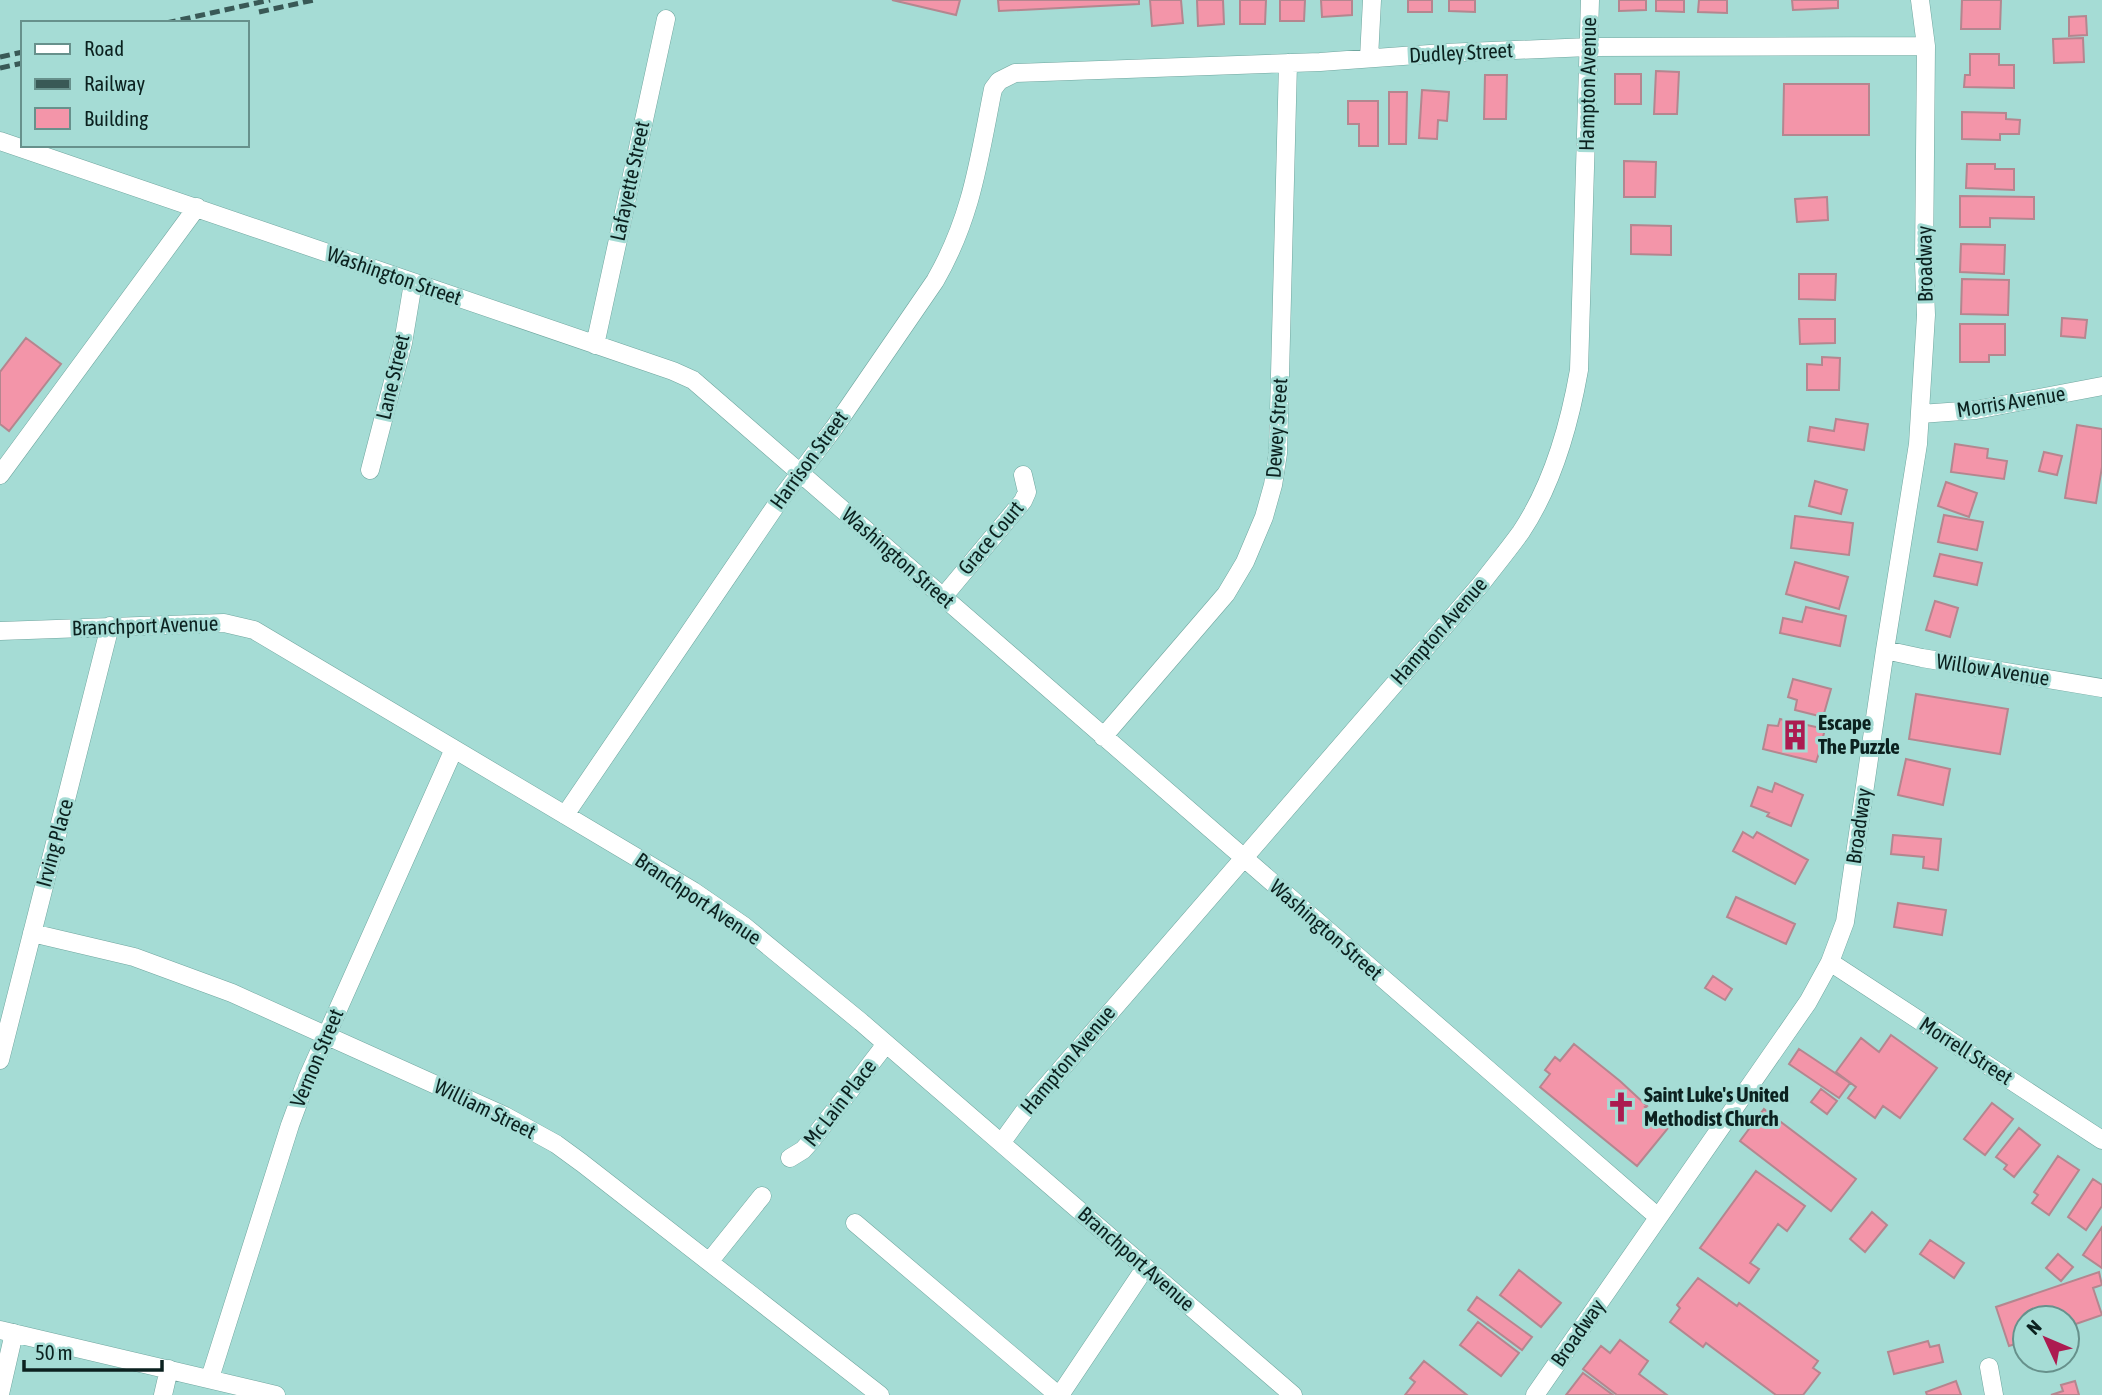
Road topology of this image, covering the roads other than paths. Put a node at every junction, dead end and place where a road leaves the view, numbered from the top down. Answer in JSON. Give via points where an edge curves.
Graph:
{"nodes":[{"id":1,"x":1371,"y":0,"type":"edge"},
{"id":2,"x":1590,"y":0,"type":"edge"},
{"id":3,"x":1920,"y":0,"type":"edge"},
{"id":4,"x":666,"y":19,"type":"dead end"},
{"id":5,"x":1926,"y":46,"type":"junction"},
{"id":6,"x":1589,"y":47,"type":"junction"},
{"id":7,"x":1369,"y":58,"type":"junction"},
{"id":8,"x":1288,"y":63,"type":"junction"},
{"id":9,"x":999,"y":81,"type":"joint"},
{"id":10,"x":0,"y":141,"type":"edge"},
{"id":11,"x":197,"y":207,"type":"junction"},
{"id":12,"x":413,"y":283,"type":"junction"},
{"id":13,"x":595,"y":345,"type":"junction"},
{"id":14,"x":2102,"y":386,"type":"edge"},
{"id":15,"x":1920,"y":414,"type":"junction"},
{"id":16,"x":370,"y":470,"type":"dead end"},
{"id":17,"x":800,"y":474,"type":"junction"},
{"id":18,"x":0,"y":475,"type":"edge"},
{"id":19,"x":1023,"y":475,"type":"dead end"},
{"id":20,"x":943,"y":597,"type":"junction"},
{"id":21,"x":110,"y":626,"type":"junction"},
{"id":22,"x":0,"y":631,"type":"edge"},
{"id":23,"x":1885,"y":650,"type":"junction"},
{"id":24,"x":2102,"y":688,"type":"edge"},
{"id":25,"x":1104,"y":737,"type":"junction"},
{"id":26,"x":454,"y":749,"type":"junction"},
{"id":27,"x":565,"y":815,"type":"junction"},
{"id":28,"x":1243,"y":857,"type":"junction"},
{"id":29,"x":32,"y":933,"type":"junction"},
{"id":30,"x":1830,"y":962,"type":"junction"},
{"id":31,"x":325,"y":1036,"type":"junction"},
{"id":32,"x":886,"y":1044,"type":"junction"},
{"id":33,"x":0,"y":1060,"type":"edge"},
{"id":34,"x":2102,"y":1140,"type":"edge"},
{"id":35,"x":1002,"y":1142,"type":"junction"},
{"id":36,"x":790,"y":1158,"type":"dead end"},
{"id":37,"x":762,"y":1196,"type":"dead end"},
{"id":38,"x":1658,"y":1217,"type":"junction"},
{"id":39,"x":855,"y":1223,"type":"dead end"},
{"id":40,"x":709,"y":1262,"type":"junction"},
{"id":41,"x":1145,"y":1268,"type":"junction"},
{"id":42,"x":7,"y":1331,"type":"edge"},
{"id":43,"x":1989,"y":1367,"type":"dead end"},
{"id":44,"x":169,"y":1368,"type":"junction"},
{"id":45,"x":210,"y":1378,"type":"junction"},
{"id":46,"x":0,"y":1394,"type":"edge"},
{"id":47,"x":1537,"y":1394,"type":"edge"},
{"id":48,"x":163,"y":1395,"type":"edge"},
{"id":49,"x":276,"y":1395,"type":"edge"},
{"id":50,"x":880,"y":1395,"type":"edge"},
{"id":51,"x":1059,"y":1395,"type":"edge"},
{"id":52,"x":1293,"y":1395,"type":"edge"},
{"id":53,"x":1994,"y":1395,"type":"edge"}],
"edges":[{"from":1,"to":7,"type":"street"},
{"from":2,"to":6,"type":"street","name":"Hampton Avenue"},
{"from":3,"to":5,"type":"street","name":"Broadway"},
{"from":4,"to":13,"type":"street","name":"Lafayette Street"},
{"from":5,"to":6,"type":"street","name":"Dudley Street"},
{"from":5,"to":15,"type":"street","name":"Broadway","via":[[1926,315]]},
{"from":6,"to":7,"type":"street","name":"Dudley Street"},
{"from":6,"to":28,"type":"street","name":"Hampton Avenue","via":[[1579,370],[1550,478],[1520,533],[1481,584]]},
{"from":7,"to":8,"type":"street","name":"Dudley Street"},
{"from":8,"to":9,"type":"street","name":"Dudley Street","via":[[1016,73]]},
{"from":8,"to":25,"type":"street","name":"Dewey Street","via":[[1279,439],[1273,485],[1245,562],[1226,594]]},
{"from":9,"to":17,"type":"street","name":"Harrison Street","via":[[993,89],[970,204],[950,256]]},
{"from":10,"to":11,"type":"street","name":"Washington Street"},
{"from":11,"to":12,"type":"street","name":"Washington Street"},
{"from":11,"to":18,"type":"street"},
{"from":12,"to":13,"type":"street","name":"Washington Street"},
{"from":12,"to":16,"type":"street","name":"Lane Street"},
{"from":13,"to":17,"type":"street","name":"Washington Street","via":[[693,380]]},
{"from":14,"to":15,"type":"street","name":"Morris Avenue","via":[[1976,410]]},
{"from":15,"to":23,"type":"street","name":"Broadway"},
{"from":17,"to":20,"type":"street","name":"Washington Street"},
{"from":17,"to":27,"type":"street","name":"Harrison Street"},
{"from":19,"to":20,"type":"street","name":"Grace Court","via":[[1027,492],[1023,501]]},
{"from":20,"to":25,"type":"street","name":"Washington Street"},
{"from":21,"to":22,"type":"street","name":"Branchport Avenue"},
{"from":21,"to":26,"type":"street","name":"Branchport Avenue","via":[[224,623],[254,630]]},
{"from":21,"to":29,"type":"street","name":"Irving Place"},
{"from":23,"to":24,"type":"street","name":"Willow Avenue"},
{"from":23,"to":30,"type":"street","name":"Broadway","via":[[1848,909]]},
{"from":25,"to":28,"type":"street","name":"Washington Street"},
{"from":26,"to":27,"type":"street","name":"Branchport Avenue"},
{"from":26,"to":31,"type":"street","name":"Vernon Street"},
{"from":27,"to":32,"type":"street","name":"Branchport Avenue","via":[[744,926]]},
{"from":28,"to":35,"type":"street","name":"Hampton Avenue"},
{"from":28,"to":38,"type":"street","name":"Washington Street"},
{"from":29,"to":31,"type":"street","name":"William Street","via":[[134,957],[232,993]]},
{"from":29,"to":33,"type":"street","name":"Irving Place"},
{"from":30,"to":34,"type":"street","name":"Morrell Street"},
{"from":30,"to":38,"type":"street","name":"Broadway","via":[[1808,1002]]},
{"from":31,"to":40,"type":"street","name":"William Street","via":[[505,1116],[556,1144]]},
{"from":31,"to":45,"type":"street","name":"Vernon Street","via":[[290,1125]]},
{"from":32,"to":35,"type":"street","name":"Branchport Avenue"},
{"from":32,"to":36,"type":"street","name":"Mc Lain Place","via":[[811,1141]]},
{"from":35,"to":41,"type":"street","name":"Branchport Avenue"},
{"from":37,"to":40,"type":"street"},
{"from":38,"to":47,"type":"street","name":"Broadway"},
{"from":39,"to":51,"type":"street"},
{"from":40,"to":50,"type":"street","name":"William Street"},
{"from":41,"to":51,"type":"street"},
{"from":41,"to":52,"type":"street","name":"Branchport Avenue"},
{"from":42,"to":44,"type":"street"},
{"from":42,"to":46,"type":"street"},
{"from":43,"to":53,"type":"street"},
{"from":44,"to":45,"type":"street"},
{"from":44,"to":48,"type":"street"},
{"from":45,"to":49,"type":"street"}]}
